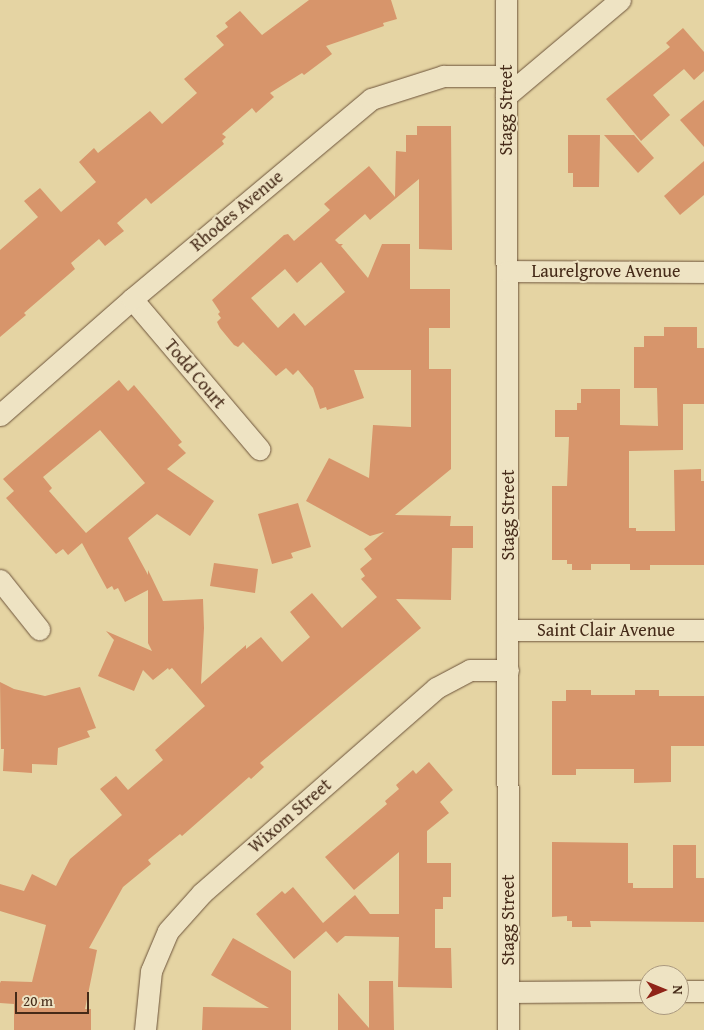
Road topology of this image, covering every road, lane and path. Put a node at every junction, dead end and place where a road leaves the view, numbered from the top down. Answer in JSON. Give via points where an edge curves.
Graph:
{"nodes":[{"id":1,"x":506,"y":0,"type":"edge"},
{"id":2,"x":620,"y":0,"type":"edge"},
{"id":3,"x":506,"y":86,"type":"junction"},
{"id":4,"x":508,"y":271,"type":"junction"},
{"id":5,"x":704,"y":272,"type":"edge"},
{"id":6,"x":132,"y":299,"type":"junction"},
{"id":7,"x":0,"y":415,"type":"edge"},
{"id":8,"x":259,"y":449,"type":"dead end"},
{"id":9,"x":0,"y":580,"type":"edge"},
{"id":10,"x":40,"y":629,"type":"dead end"},
{"id":11,"x":508,"y":630,"type":"junction"},
{"id":12,"x":704,"y":630,"type":"edge"},
{"id":13,"x":508,"y":670,"type":"junction"},
{"id":14,"x":639,"y":991,"type":"edge"},
{"id":15,"x":689,"y":991,"type":"edge"},
{"id":16,"x":704,"y":991,"type":"edge"},
{"id":17,"x":508,"y":992,"type":"junction"},
{"id":18,"x":145,"y":1030,"type":"edge"},
{"id":19,"x":508,"y":1030,"type":"edge"}],
"edges":[{"from":1,"to":3,"type":"street","name":"Stagg Street"},
{"from":2,"to":3,"type":"street"},
{"from":3,"to":4,"type":"street","name":"Stagg Street"},
{"from":3,"to":6,"type":"street","name":"Rhodes Avenue","via":[[443,76],[371,100]]},
{"from":4,"to":5,"type":"street","name":"Laurelgrove Avenue"},
{"from":4,"to":11,"type":"street","name":"Stagg Street"},
{"from":6,"to":7,"type":"street","name":"Rhodes Avenue"},
{"from":6,"to":8,"type":"street","name":"Todd Court"},
{"from":9,"to":10,"type":"street"},
{"from":11,"to":12,"type":"street","name":"Saint Clair Avenue"},
{"from":11,"to":13,"type":"street","name":"Stagg Street"},
{"from":13,"to":17,"type":"street","name":"Stagg Street"},
{"from":13,"to":18,"type":"street","name":"Wixom Street","via":[[470,670],[436,688],[202,893],[168,931],[154,963]]},
{"from":14,"to":17,"type":"street"},
{"from":15,"to":16,"type":"street"},
{"from":17,"to":19,"type":"street","name":"Stagg Street"}]}
